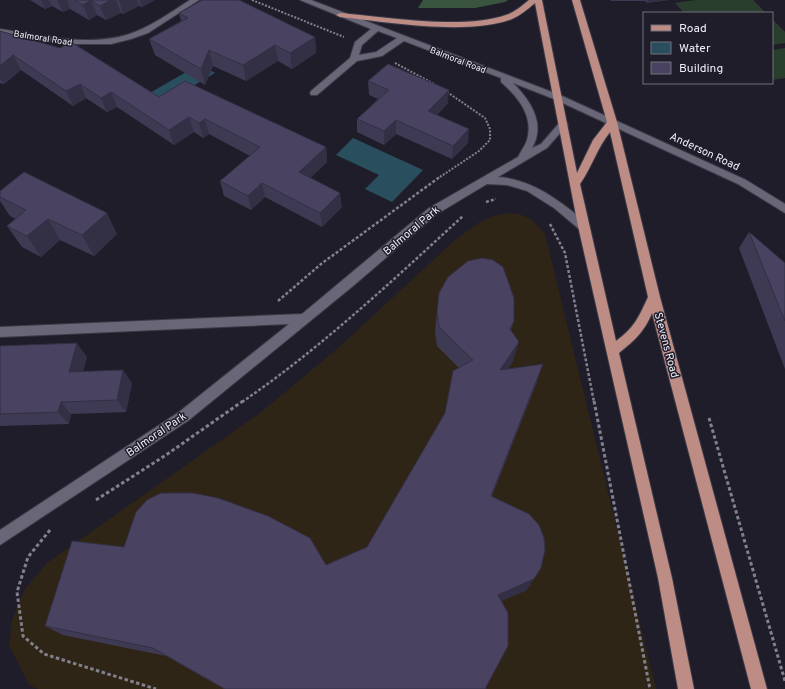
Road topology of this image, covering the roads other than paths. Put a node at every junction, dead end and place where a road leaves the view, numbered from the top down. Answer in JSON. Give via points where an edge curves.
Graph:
{"nodes":[{"id":1,"x":195,"y":0,"type":"edge"},
{"id":2,"x":304,"y":0,"type":"edge"},
{"id":3,"x":534,"y":0,"type":"edge"},
{"id":4,"x":538,"y":0,"type":"edge"},
{"id":5,"x":576,"y":0,"type":"edge"},
{"id":6,"x":340,"y":15,"type":"junction"},
{"id":7,"x":377,"y":28,"type":"junction"},
{"id":8,"x":0,"y":31,"type":"edge"},
{"id":9,"x":402,"y":38,"type":"junction"},
{"id":10,"x":354,"y":59,"type":"junction"},
{"id":11,"x":495,"y":74,"type":"junction"},
{"id":12,"x":314,"y":93,"type":"dead end"},
{"id":13,"x":557,"y":97,"type":"junction"},
{"id":14,"x":612,"y":122,"type":"junction"},
{"id":15,"x":562,"y":124,"type":"junction"},
{"id":16,"x":522,"y":159,"type":"junction"},
{"id":17,"x":485,"y":180,"type":"junction"},
{"id":18,"x":575,"y":183,"type":"junction"},
{"id":19,"x":785,"y":209,"type":"edge"},
{"id":20,"x":583,"y":226,"type":"junction"},
{"id":21,"x":654,"y":297,"type":"junction"},
{"id":22,"x":305,"y":319,"type":"junction"},
{"id":23,"x":0,"y":332,"type":"edge"},
{"id":24,"x":612,"y":351,"type":"junction"},
{"id":25,"x":0,"y":538,"type":"edge"},
{"id":26,"x":686,"y":689,"type":"edge"},
{"id":27,"x":759,"y":689,"type":"edge"}],
"edges":[{"from":1,"to":8,"type":"street","name":"Balmoral Road","via":[[145,31],[127,38],[75,43]]},
{"from":2,"to":6,"type":"street","name":"Balmoral Road"},
{"from":3,"to":6,"type":"main road","via":[[524,9],[507,17],[484,22],[436,23]]},
{"from":4,"to":13,"type":"main road"},
{"from":5,"to":14,"type":"main road","name":"Stevens Road"},
{"from":6,"to":7,"type":"street","name":"Balmoral Road"},
{"from":7,"to":9,"type":"street","name":"Balmoral Road"},
{"from":7,"to":10,"type":"street","via":[[358,44]]},
{"from":9,"to":10,"type":"street","via":[[379,54]]},
{"from":9,"to":11,"type":"street","name":"Balmoral Road"},
{"from":10,"to":12,"type":"street"},
{"from":11,"to":13,"type":"street","name":"Balmoral Road"},
{"from":11,"to":16,"type":"street","via":[[517,90],[530,113],[532,139]]},
{"from":13,"to":14,"type":"street","name":"Balmoral Road"},
{"from":13,"to":15,"type":"main road"},
{"from":14,"to":18,"type":"main road","via":[[598,140],[584,171]]},
{"from":14,"to":19,"type":"street","name":"Anderson Road","via":[[742,182]]},
{"from":14,"to":21,"type":"main road","name":"Stevens Road"},
{"from":15,"to":16,"type":"street","name":"Balmoral Park","via":[[544,146]]},
{"from":15,"to":18,"type":"main road"},
{"from":16,"to":17,"type":"street","name":"Balmoral Park"},
{"from":17,"to":20,"type":"street","via":[[510,182],[531,190],[548,199]]},
{"from":17,"to":22,"type":"street","name":"Balmoral Park","via":[[433,211]]},
{"from":18,"to":20,"type":"main road"},
{"from":20,"to":24,"type":"main road"},
{"from":21,"to":24,"type":"main road","via":[[641,325],[632,336]]},
{"from":21,"to":27,"type":"main road","name":"Stevens Road"},
{"from":22,"to":23,"type":"street"},
{"from":22,"to":25,"type":"street","name":"Balmoral Park","via":[[184,416]]},
{"from":24,"to":26,"type":"main road","via":[[665,578]]}]}
